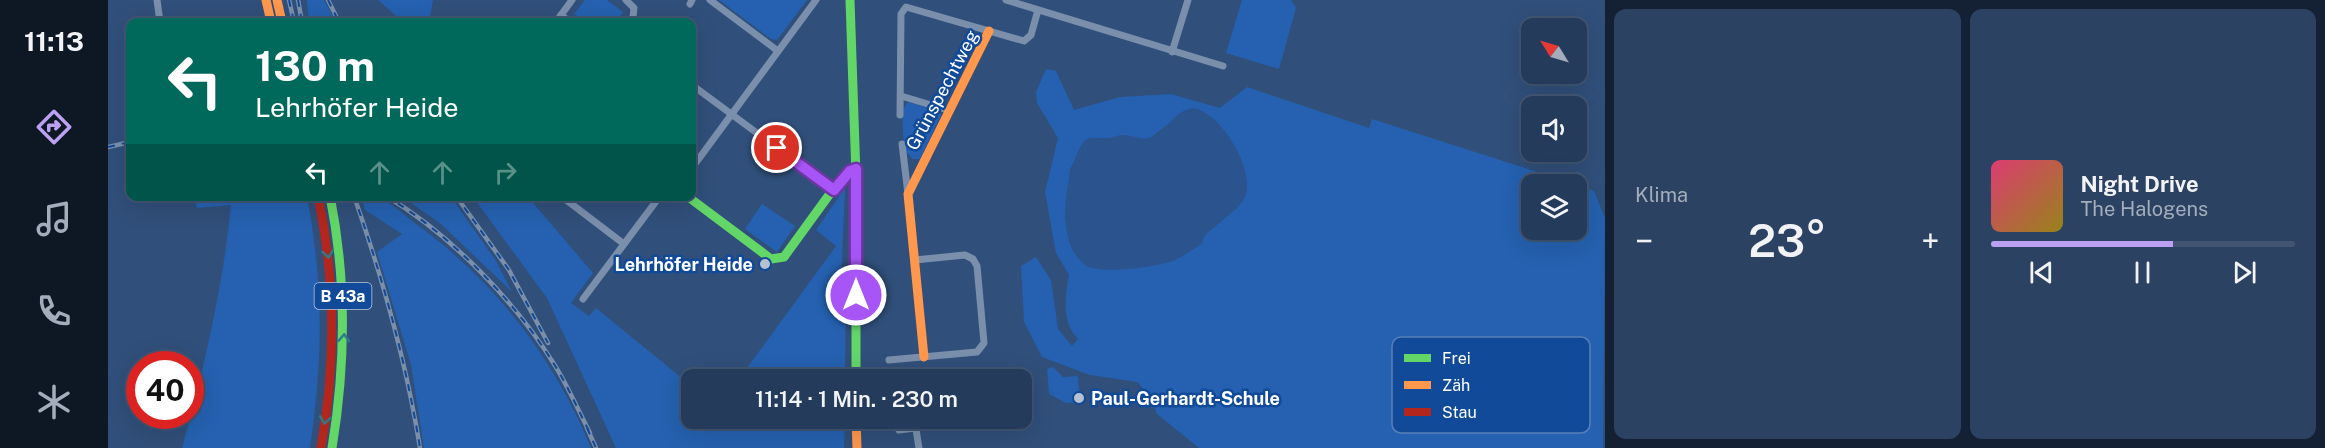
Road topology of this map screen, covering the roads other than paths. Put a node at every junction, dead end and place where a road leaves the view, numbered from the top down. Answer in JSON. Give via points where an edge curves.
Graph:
{"nodes":[{"id":1,"x":157,"y":0,"type":"edge"},
{"id":2,"x":266,"y":0,"type":"edge"},
{"id":3,"x":277,"y":0,"type":"edge"},
{"id":4,"x":572,"y":0,"type":"edge"},
{"id":5,"x":626,"y":0,"type":"edge"},
{"id":6,"x":710,"y":0,"type":"edge"},
{"id":7,"x":816,"y":0,"type":"edge"},
{"id":8,"x":850,"y":0,"type":"edge"},
{"id":9,"x":1005,"y":0,"type":"edge"},
{"id":10,"x":1188,"y":0,"type":"edge"},
{"id":11,"x":1027,"y":3,"type":"edge"},
{"id":12,"x":1038,"y":10,"type":"junction"},
{"id":13,"x":561,"y":15,"type":"junction"},
{"id":14,"x":159,"y":18,"type":"edge"},
{"id":15,"x":270,"y":18,"type":"edge"},
{"id":16,"x":281,"y":18,"type":"edge"},
{"id":17,"x":559,"y":18,"type":"edge"},
{"id":18,"x":565,"y":18,"type":"edge"},
{"id":19,"x":632,"y":18,"type":"edge"},
{"id":20,"x":989,"y":31,"type":"junction"},
{"id":21,"x":778,"y":51,"type":"junction"},
{"id":22,"x":1172,"y":52,"type":"junction"},
{"id":23,"x":1223,"y":66,"type":"dead end"},
{"id":24,"x":696,"y":88,"type":"edge"},
{"id":25,"x":901,"y":96,"type":"junction"},
{"id":26,"x":948,"y":110,"type":"junction"},
{"id":27,"x":731,"y":114,"type":"junction"},
{"id":28,"x":900,"y":114,"type":"dead end"},
{"id":29,"x":902,"y":144,"type":"dead end"},
{"id":30,"x":696,"y":162,"type":"edge"},
{"id":31,"x":856,"y":169,"type":"junction"},
{"id":32,"x":834,"y":190,"type":"junction"},
{"id":33,"x":908,"y":194,"type":"junction"},
{"id":34,"x":319,"y":201,"type":"edge"},
{"id":35,"x":331,"y":201,"type":"edge"},
{"id":36,"x":568,"y":201,"type":"edge"},
{"id":37,"x":656,"y":201,"type":"edge"},
{"id":38,"x":694,"y":201,"type":"edge"},
{"id":39,"x":624,"y":244,"type":"junction"},
{"id":40,"x":915,"y":260,"type":"junction"},
{"id":41,"x":583,"y":299,"type":"dead end"},
{"id":42,"x":924,"y":357,"type":"junction"},
{"id":43,"x":889,"y":360,"type":"dead end"},
{"id":44,"x":856,"y":369,"type":"edge"},
{"id":45,"x":856,"y":429,"type":"edge"},
{"id":46,"x":916,"y":429,"type":"joint"},
{"id":47,"x":899,"y":430,"type":"dead end"},
{"id":48,"x":321,"y":448,"type":"edge"},
{"id":49,"x":332,"y":448,"type":"edge"},
{"id":50,"x":857,"y":448,"type":"edge"},
{"id":51,"x":919,"y":448,"type":"edge"}],
"edges":[{"from":1,"to":14,"type":"street"},
{"from":2,"to":15,"type":"main road"},
{"from":3,"to":16,"type":"main road"},
{"from":4,"to":13,"type":"street"},
{"from":5,"to":19,"type":"street","via":[[634,8]]},
{"from":6,"to":21,"type":"street"},
{"from":7,"to":21,"type":"street"},
{"from":8,"to":31,"type":"main road"},
{"from":9,"to":11,"type":"street"},
{"from":10,"to":22,"type":"street"},
{"from":11,"to":12,"type":"street"},
{"from":12,"to":20,"type":"street","name":"Grünspechtweg","via":[[1027,40]]},
{"from":12,"to":22,"type":"street"},
{"from":13,"to":17,"type":"street"},
{"from":13,"to":18,"type":"street"},
{"from":20,"to":25,"type":"street","via":[[906,7],[901,14]]},
{"from":20,"to":26,"type":"main road","name":"Grünspechtweg"},
{"from":21,"to":27,"type":"street"},
{"from":22,"to":23,"type":"street"},
{"from":24,"to":27,"type":"street"},
{"from":25,"to":26,"type":"street"},
{"from":25,"to":28,"type":"street"},
{"from":26,"to":33,"type":"main road","name":"Grünspechtweg"},
{"from":27,"to":30,"type":"street"},
{"from":27,"to":32,"type":"street"},
{"from":29,"to":33,"type":"street","name":"Grünspechtweg"},
{"from":31,"to":32,"type":"main road"},
{"from":31,"to":44,"type":"main road"},
{"from":32,"to":38,"type":"main road","via":[[784,257],[778,259],[771,259]]},
{"from":33,"to":40,"type":"main road","name":"Grünspechtweg"},
{"from":34,"to":48,"type":"main road","number":"B 43a","one_way":true,"via":[[333,314],[332,366]]},
{"from":49,"to":35,"type":"main road","number":"B 43a","one_way":true,"via":[[344,323],[341,264]]},
{"from":36,"to":39,"type":"street"},
{"from":37,"to":39,"type":"street"},
{"from":39,"to":41,"type":"street"},
{"from":40,"to":42,"type":"main road","name":"Grünspechtweg"},
{"from":40,"to":42,"type":"street","via":[[965,255],[977,266],[984,343],[981,350]]},
{"from":42,"to":43,"type":"street"},
{"from":45,"to":50,"type":"main road"},
{"from":46,"to":47,"type":"street"},
{"from":46,"to":51,"type":"street"}]}
